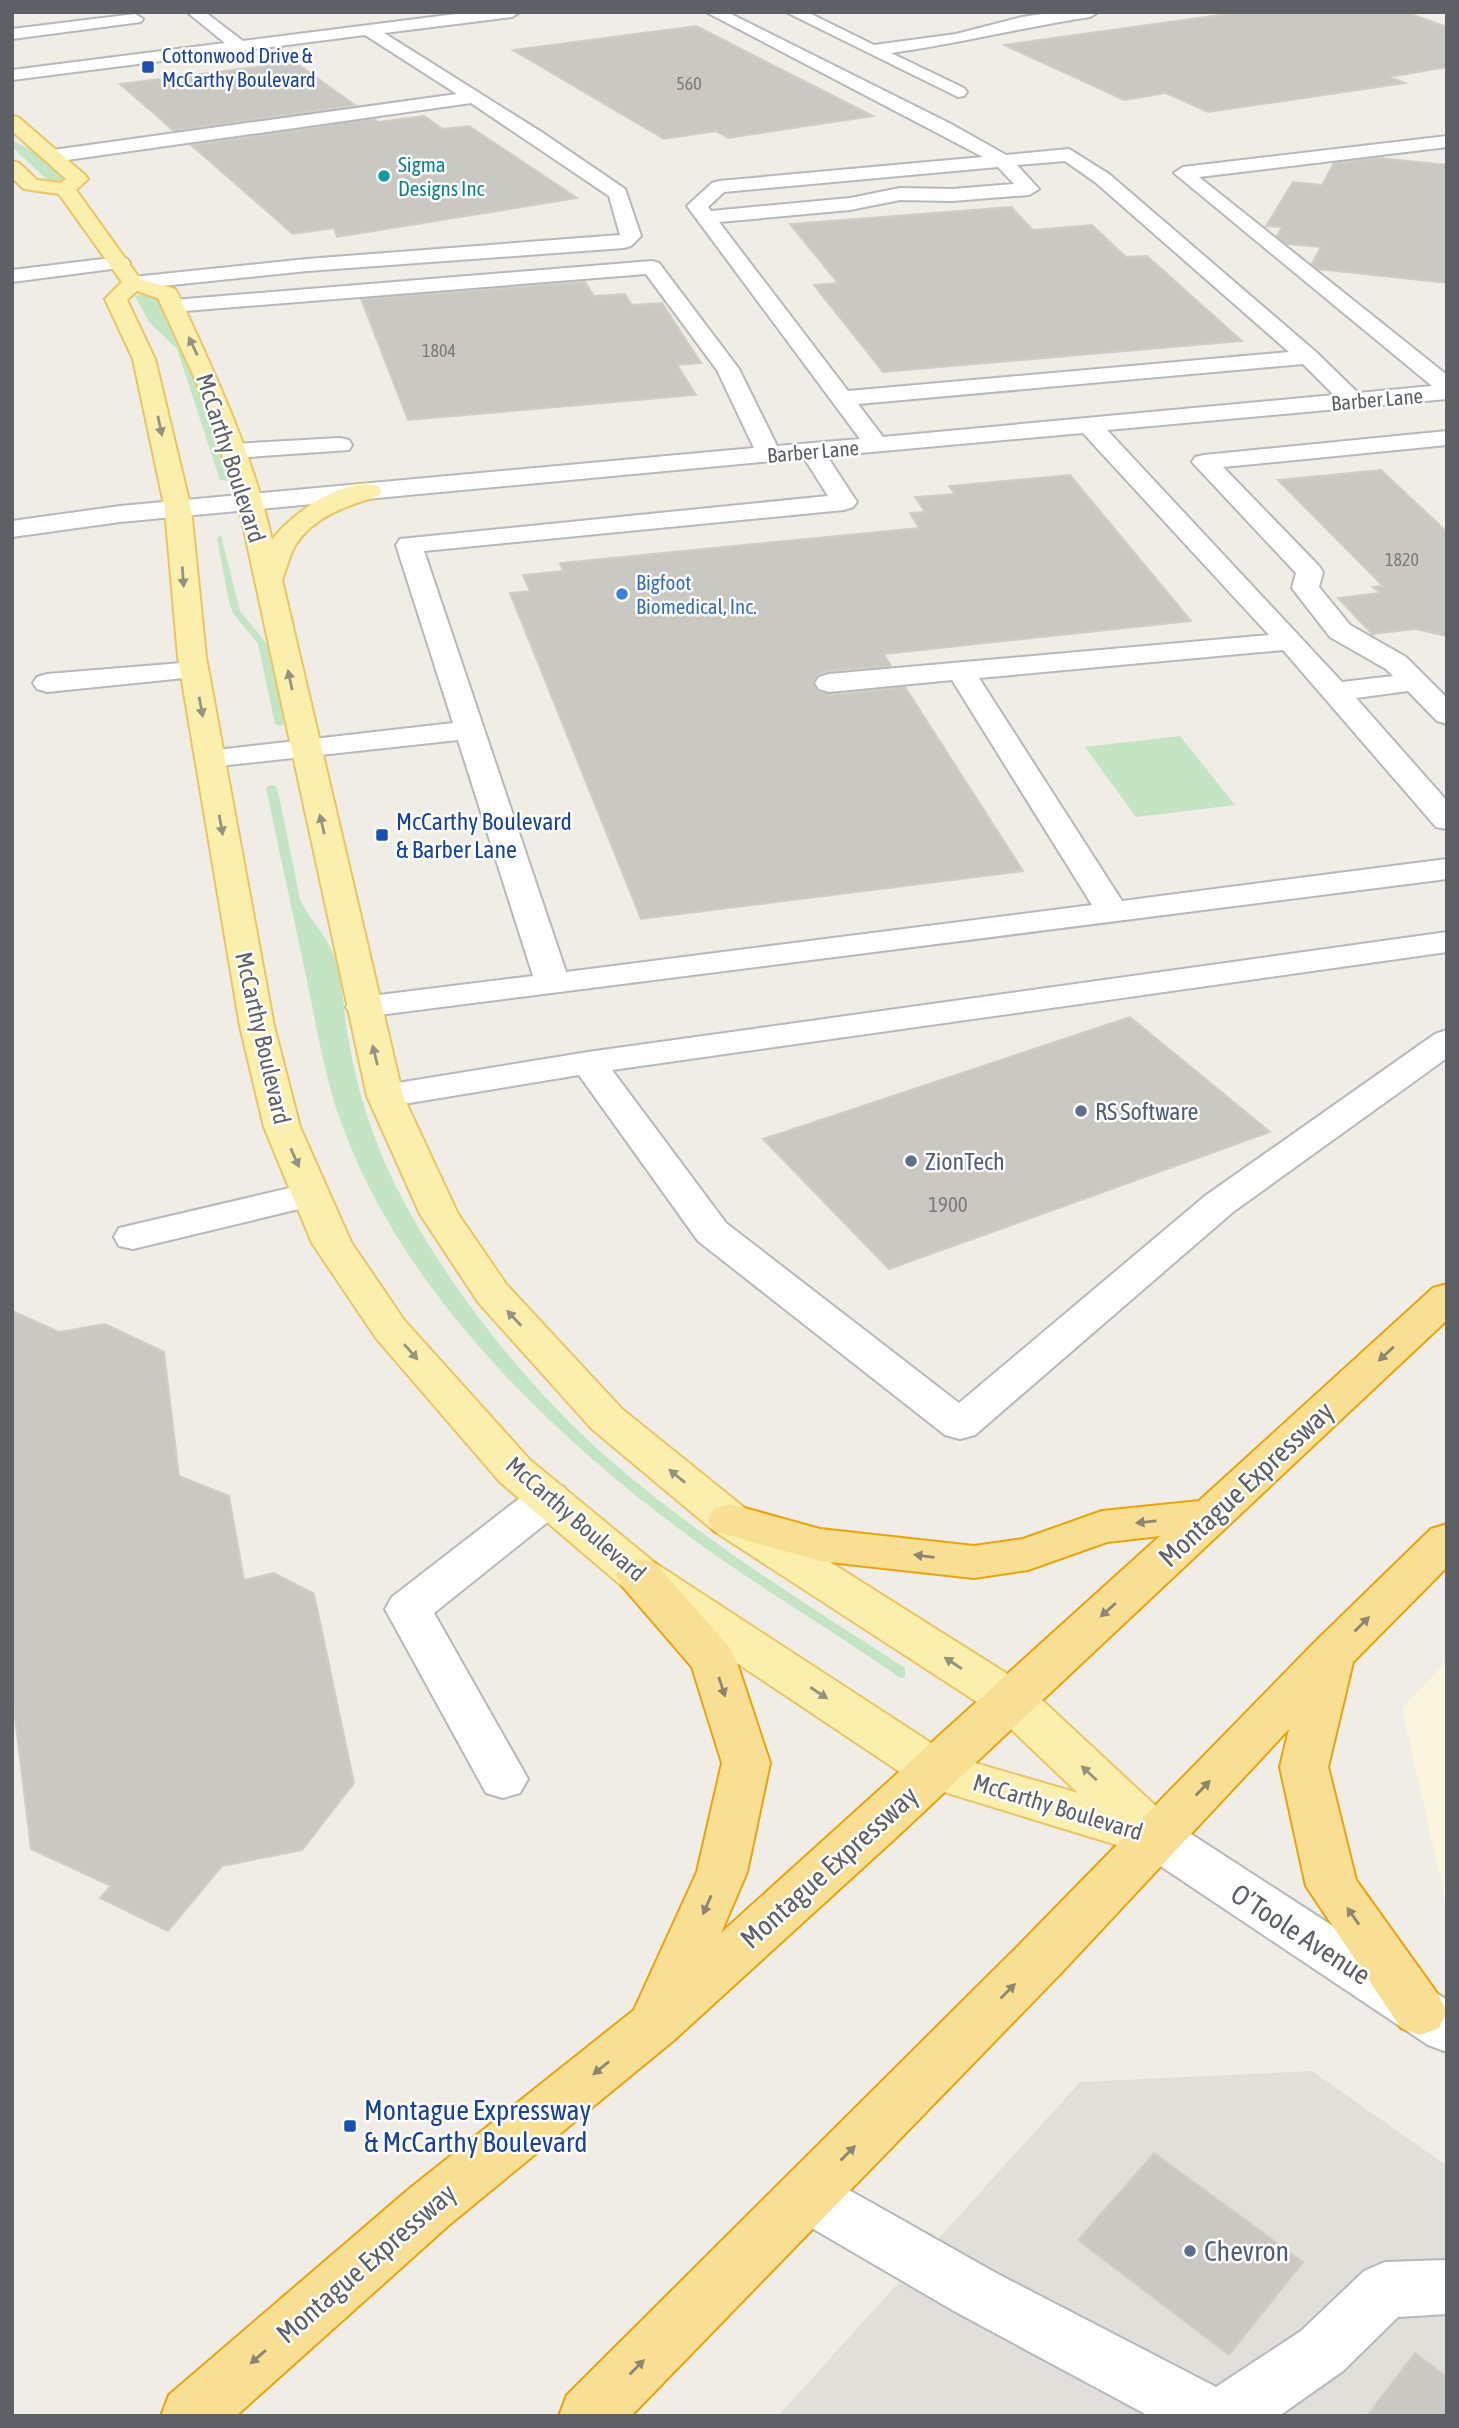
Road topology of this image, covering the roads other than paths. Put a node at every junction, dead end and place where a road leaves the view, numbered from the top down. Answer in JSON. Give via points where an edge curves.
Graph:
{"nodes":[{"id":1,"x":195,"y":12,"type":"edge"},
{"id":2,"x":512,"y":12,"type":"edge"},
{"id":3,"x":714,"y":12,"type":"edge"},
{"id":4,"x":794,"y":12,"type":"edge"},
{"id":5,"x":1090,"y":12,"type":"edge"},
{"id":6,"x":482,"y":14,"type":"edge"},
{"id":7,"x":134,"y":19,"type":"edge"},
{"id":8,"x":368,"y":30,"type":"junction"},
{"id":9,"x":12,"y":34,"type":"edge"},
{"id":10,"x":160,"y":41,"type":"dead end"},
{"id":11,"x":240,"y":47,"type":"junction"},
{"id":12,"x":398,"y":49,"type":"junction"},
{"id":13,"x":873,"y":50,"type":"junction"},
{"id":14,"x":176,"y":54,"type":"junction"},
{"id":15,"x":372,"y":54,"type":"dead end"},
{"id":16,"x":12,"y":75,"type":"edge"},
{"id":17,"x":958,"y":92,"type":"dead end"},
{"id":18,"x":473,"y":97,"type":"junction"},
{"id":19,"x":12,"y":121,"type":"edge"},
{"id":20,"x":1447,"y":141,"type":"edge"},
{"id":21,"x":53,"y":156,"type":"junction"},
{"id":22,"x":1003,"y":161,"type":"junction"},
{"id":23,"x":13,"y":168,"type":"edge"},
{"id":24,"x":65,"y":189,"type":"junction"},
{"id":25,"x":706,"y":217,"type":"junction"},
{"id":26,"x":120,"y":263,"type":"junction"},
{"id":27,"x":12,"y":276,"type":"edge"},
{"id":28,"x":133,"y":283,"type":"junction"},
{"id":29,"x":173,"y":306,"type":"junction"},
{"id":30,"x":1436,"y":350,"type":"dead end"},
{"id":31,"x":1405,"y":354,"type":"junction"},
{"id":32,"x":1308,"y":357,"type":"junction"},
{"id":33,"x":1447,"y":387,"type":"edge"},
{"id":34,"x":1447,"y":392,"type":"edge"},
{"id":35,"x":841,"y":399,"type":"junction"},
{"id":36,"x":1353,"y":401,"type":"junction"},
{"id":37,"x":1090,"y":426,"type":"junction"},
{"id":38,"x":1447,"y":438,"type":"edge"},
{"id":39,"x":340,"y":445,"type":"dead end"},
{"id":40,"x":877,"y":446,"type":"junction"},
{"id":41,"x":233,"y":451,"type":"junction"},
{"id":42,"x":811,"y":452,"type":"junction"},
{"id":43,"x":769,"y":455,"type":"junction"},
{"id":44,"x":369,"y":491,"type":"junction"},
{"id":45,"x":251,"y":502,"type":"junction"},
{"id":46,"x":178,"y":509,"type":"junction"},
{"id":47,"x":12,"y":529,"type":"edge"},
{"id":48,"x":269,"y":579,"type":"junction"},
{"id":49,"x":1240,"y":586,"type":"junction"},
{"id":50,"x":1305,"y":588,"type":"junction"},
{"id":51,"x":1290,"y":641,"type":"junction"},
{"id":52,"x":194,"y":670,"type":"junction"},
{"id":53,"x":960,"y":671,"type":"junction"},
{"id":54,"x":1414,"y":682,"type":"junction"},
{"id":55,"x":47,"y":683,"type":"dead end"},
{"id":56,"x":829,"y":683,"type":"dead end"},
{"id":57,"x":1334,"y":692,"type":"junction"},
{"id":58,"x":1447,"y":715,"type":"edge"},
{"id":59,"x":470,"y":730,"type":"junction"},
{"id":60,"x":304,"y":747,"type":"junction"},
{"id":61,"x":210,"y":758,"type":"junction"},
{"id":62,"x":1447,"y":820,"type":"edge"},
{"id":63,"x":1447,"y":869,"type":"edge"},
{"id":64,"x":1113,"y":912,"type":"junction"},
{"id":65,"x":1447,"y":942,"type":"edge"},
{"id":66,"x":553,"y":984,"type":"junction"},
{"id":67,"x":363,"y":1007,"type":"junction"},
{"id":68,"x":1447,"y":1041,"type":"edge"},
{"id":69,"x":588,"y":1063,"type":"junction"},
{"id":70,"x":385,"y":1096,"type":"junction"},
{"id":71,"x":312,"y":1195,"type":"junction"},
{"id":72,"x":133,"y":1237,"type":"dead end"},
{"id":73,"x":1447,"y":1297,"type":"edge"},
{"id":74,"x":549,"y":1498,"type":"junction"},
{"id":75,"x":1213,"y":1515,"type":"junction"},
{"id":76,"x":730,"y":1520,"type":"junction"},
{"id":77,"x":1447,"y":1540,"type":"edge"},
{"id":78,"x":639,"y":1575,"type":"junction"},
{"id":79,"x":1331,"y":1654,"type":"junction"},
{"id":80,"x":1011,"y":1700,"type":"junction"},
{"id":81,"x":935,"y":1770,"type":"junction"},
{"id":82,"x":503,"y":1779,"type":"dead end"},
{"id":83,"x":1156,"y":1837,"type":"junction"},
{"id":84,"x":1434,"y":2021,"type":"edge"},
{"id":85,"x":654,"y":2025,"type":"junction"},
{"id":86,"x":806,"y":2195,"type":"junction"},
{"id":87,"x":1447,"y":2287,"type":"edge"},
{"id":88,"x":191,"y":2416,"type":"edge"},
{"id":89,"x":589,"y":2416,"type":"edge"},
{"id":90,"x":1210,"y":2416,"type":"edge"},
{"id":91,"x":1226,"y":2416,"type":"edge"}],
"edges":[{"from":1,"to":11,"type":"street"},
{"from":2,"to":6,"type":"street"},
{"from":3,"to":22,"type":"street"},
{"from":4,"to":13,"type":"street"},
{"from":5,"to":13,"type":"street"},
{"from":6,"to":8,"type":"street"},
{"from":7,"to":9,"type":"street"},
{"from":8,"to":11,"type":"street"},
{"from":8,"to":12,"type":"street"},
{"from":10,"to":14,"type":"street"},
{"from":11,"to":14,"type":"street"},
{"from":12,"to":15,"type":"street"},
{"from":12,"to":18,"type":"street"},
{"from":13,"to":17,"type":"street"},
{"from":14,"to":16,"type":"street"},
{"from":18,"to":21,"type":"street"},
{"from":18,"to":28,"type":"street","via":[[618,193],[631,236],[624,242]]},
{"from":19,"to":21,"type":"main road"},
{"from":20,"to":31,"type":"street","via":[[1183,173]]},
{"from":21,"to":24,"type":"main road","via":[[78,178]]},
{"from":22,"to":25,"type":"street","via":[[719,187],[697,206]]},
{"from":22,"to":25,"type":"street","via":[[1030,189],[900,194],[850,204]]},
{"from":22,"to":32,"type":"street","via":[[1069,155],[1102,178]]},
{"from":23,"to":24,"type":"main road","via":[[31,185]]},
{"from":24,"to":26,"type":"main road"},
{"from":25,"to":35,"type":"street"},
{"from":26,"to":27,"type":"street"},
{"from":26,"to":28,"type":"main road"},
{"from":28,"to":29,"type":"main road","name":"McCarthy Boulevard","via":[[167,294]]},
{"from":28,"to":46,"type":"main road","name":"McCarthy Boulevard","one_way":true,"via":[[116,299],[144,359]]},
{"from":41,"to":29,"type":"main road","name":"McCarthy Boulevard","one_way":true},
{"from":29,"to":43,"type":"street","via":[[652,267],[728,369]]},
{"from":30,"to":31,"type":"street"},
{"from":31,"to":33,"type":"street"},
{"from":32,"to":35,"type":"street"},
{"from":32,"to":36,"type":"street"},
{"from":34,"to":36,"type":"street","name":"Barber Lane"},
{"from":35,"to":40,"type":"street"},
{"from":36,"to":37,"type":"street","name":"Barber Lane"},
{"from":37,"to":40,"type":"street","name":"Barber Lane"},
{"from":37,"to":49,"type":"street"},
{"from":38,"to":50,"type":"street","via":[[1204,462],[1310,572]]},
{"from":39,"to":41,"type":"street"},
{"from":40,"to":42,"type":"street","name":"Barber Lane"},
{"from":41,"to":45,"type":"main road","name":"McCarthy Boulevard"},
{"from":42,"to":43,"type":"street","name":"Barber Lane"},
{"from":42,"to":59,"type":"street","via":[[844,502],[409,545]]},
{"from":43,"to":44,"type":"street","name":"Barber Lane"},
{"from":44,"to":45,"type":"street","name":"Barber Lane"},
{"from":44,"to":48,"type":"main road","via":[[308,516],[283,543]]},
{"from":45,"to":46,"type":"street","name":"Barber Lane"},
{"from":45,"to":48,"type":"main road","name":"McCarthy Boulevard"},
{"from":46,"to":47,"type":"street","name":"Barber Lane"},
{"from":46,"to":52,"type":"main road","name":"McCarthy Boulevard","one_way":true},
{"from":60,"to":48,"type":"main road","name":"McCarthy Boulevard","one_way":true},
{"from":49,"to":50,"type":"street"},
{"from":49,"to":51,"type":"street"},
{"from":50,"to":54,"type":"street","via":[[1340,631],[1396,663]]},
{"from":51,"to":53,"type":"street"},
{"from":51,"to":57,"type":"street"},
{"from":52,"to":55,"type":"street"},
{"from":52,"to":61,"type":"main road","name":"McCarthy Boulevard","one_way":true},
{"from":53,"to":56,"type":"street"},
{"from":53,"to":64,"type":"street"},
{"from":54,"to":57,"type":"street"},
{"from":54,"to":58,"type":"street"},
{"from":57,"to":62,"type":"street"},
{"from":59,"to":60,"type":"street"},
{"from":59,"to":66,"type":"street"},
{"from":60,"to":61,"type":"street"},
{"from":67,"to":60,"type":"main road","name":"McCarthy Boulevard","one_way":true},
{"from":61,"to":71,"type":"main road","name":"McCarthy Boulevard","one_way":true,"via":[[257,1026],[282,1127]]},
{"from":63,"to":64,"type":"street"},
{"from":64,"to":66,"type":"street"},
{"from":65,"to":69,"type":"street"},
{"from":66,"to":67,"type":"street"},
{"from":70,"to":67,"type":"main road","name":"McCarthy Boulevard","one_way":true},
{"from":68,"to":69,"type":"street","via":[[1219,1204],[960,1425],[712,1232]]},
{"from":69,"to":70,"type":"street"},
{"from":76,"to":70,"type":"main road","name":"McCarthy Boulevard","one_way":true,"via":[[607,1419],[492,1293],[439,1214]]},
{"from":71,"to":72,"type":"street"},
{"from":71,"to":74,"type":"main road","name":"McCarthy Boulevard","one_way":true,"via":[[332,1243],[390,1329],[515,1471]]},
{"from":73,"to":75,"type":"highway","name":"Montague Expressway","one_way":true},
{"from":74,"to":78,"type":"main road","name":"McCarthy Boulevard"},
{"from":74,"to":82,"type":"street","via":[[408,1609]]},
{"from":75,"to":76,"type":"highway","one_way":true,"via":[[1102,1527],[1028,1554],[974,1562],[820,1545]]},
{"from":75,"to":80,"type":"highway","name":"Montague Expressway","one_way":true},
{"from":80,"to":76,"type":"main road","name":"McCarthy Boulevard","one_way":true},
{"from":79,"to":77,"type":"highway","one_way":true},
{"from":78,"to":81,"type":"main road","name":"McCarthy Boulevard","one_way":true},
{"from":78,"to":85,"type":"highway","one_way":true,"via":[[713,1660],[746,1763],[722,1872]]},
{"from":83,"to":79,"type":"highway","one_way":true},
{"from":84,"to":79,"type":"highway","one_way":true,"via":[[1332,1886],[1304,1767]]},
{"from":80,"to":81,"type":"highway","name":"Montague Expressway"},
{"from":83,"to":80,"type":"main road","name":"McCarthy Boulevard","one_way":true},
{"from":81,"to":83,"type":"main road","name":"McCarthy Boulevard"},
{"from":81,"to":85,"type":"highway","name":"Montague Expressway"},
{"from":83,"to":84,"type":"street","name":"O’Toole Avenue"},
{"from":86,"to":83,"type":"highway","one_way":true},
{"from":85,"to":88,"type":"highway","name":"Montague Expressway","one_way":true,"via":[[429,2207]]},
{"from":89,"to":86,"type":"highway","one_way":true},
{"from":86,"to":90,"type":"street","via":[[975,2292]]},
{"from":87,"to":91,"type":"street","via":[[1385,2290],[1322,2351]]}]}
